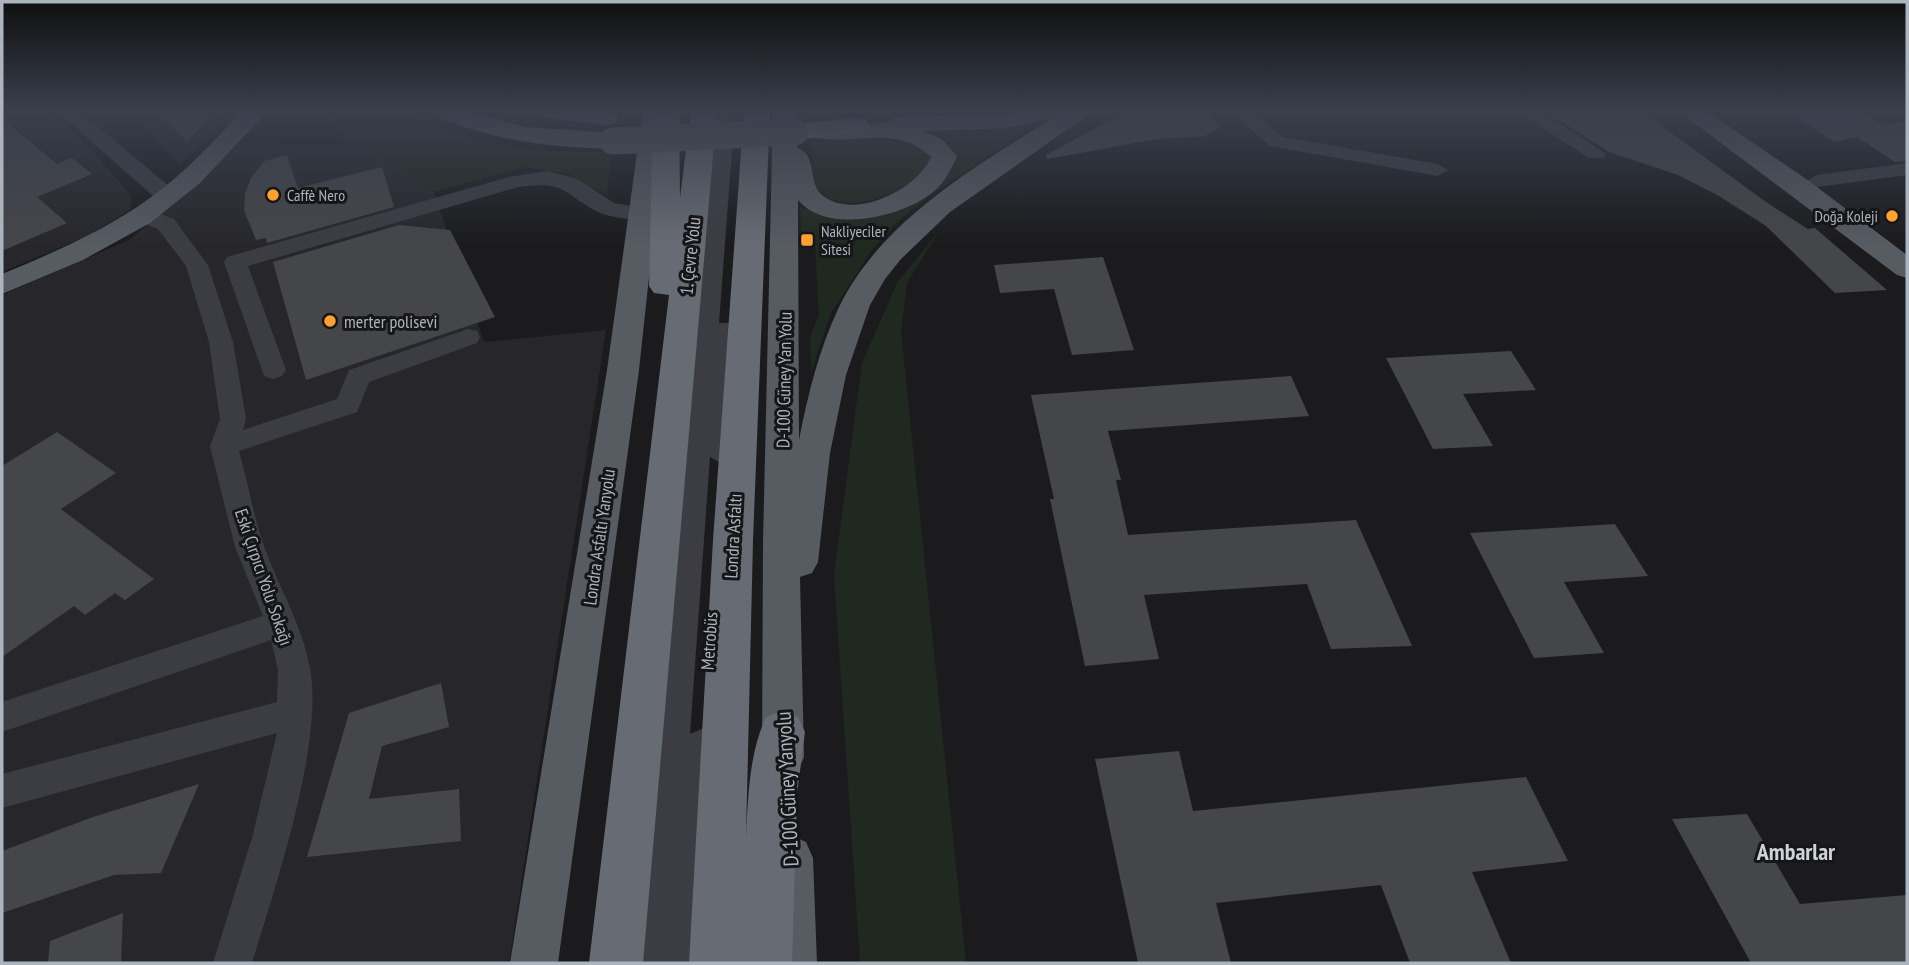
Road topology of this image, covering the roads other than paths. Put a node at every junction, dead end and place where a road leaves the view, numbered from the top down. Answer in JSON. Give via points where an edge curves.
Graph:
{"nodes":[{"id":1,"x":126,"y":155,"type":"edge"},
{"id":2,"x":138,"y":155,"type":"edge"},
{"id":3,"x":212,"y":155,"type":"edge"},
{"id":4,"x":649,"y":155,"type":"edge"},
{"id":5,"x":666,"y":155,"type":"edge"},
{"id":6,"x":699,"y":155,"type":"edge"},
{"id":7,"x":721,"y":155,"type":"edge"},
{"id":8,"x":738,"y":155,"type":"edge"},
{"id":9,"x":781,"y":155,"type":"edge"},
{"id":10,"x":785,"y":155,"type":"edge"},
{"id":11,"x":795,"y":155,"type":"edge"},
{"id":12,"x":943,"y":155,"type":"edge"},
{"id":13,"x":1018,"y":155,"type":"edge"},
{"id":14,"x":1352,"y":155,"type":"edge"},
{"id":15,"x":1753,"y":155,"type":"edge"},
{"id":16,"x":1779,"y":155,"type":"edge"},
{"id":17,"x":1907,"y":169,"type":"edge"},
{"id":18,"x":1438,"y":170,"type":"dead end"},
{"id":19,"x":1817,"y":181,"type":"junction"},
{"id":20,"x":175,"y":192,"type":"junction"},
{"id":21,"x":641,"y":214,"type":"junction"},
{"id":22,"x":143,"y":215,"type":"junction"},
{"id":23,"x":1907,"y":247,"type":"edge"},
{"id":24,"x":1907,"y":269,"type":"edge"},
{"id":25,"x":2,"y":285,"type":"edge"},
{"id":26,"x":468,"y":337,"type":"dead end"},
{"id":27,"x":273,"y":370,"type":"dead end"},
{"id":28,"x":674,"y":402,"type":"junction"},
{"id":29,"x":224,"y":446,"type":"junction"},
{"id":30,"x":783,"y":615,"type":"junction"},
{"id":31,"x":282,"y":623,"type":"junction"},
{"id":32,"x":294,"y":713,"type":"junction"},
{"id":33,"x":2,"y":718,"type":"edge"},
{"id":34,"x":782,"y":732,"type":"junction"},
{"id":35,"x":2,"y":791,"type":"edge"},
{"id":36,"x":233,"y":963,"type":"edge"},
{"id":37,"x":534,"y":963,"type":"edge"},
{"id":38,"x":616,"y":963,"type":"edge"},
{"id":39,"x":654,"y":963,"type":"edge"},
{"id":40,"x":690,"y":963,"type":"edge"},
{"id":41,"x":716,"y":963,"type":"edge"},
{"id":42,"x":765,"y":963,"type":"edge"},
{"id":43,"x":793,"y":963,"type":"edge"}],
"edges":[{"from":1,"to":20,"type":"street"},
{"from":2,"to":20,"type":"street"},
{"from":3,"to":20,"type":"main road"},
{"from":4,"to":21,"type":"main road","name":"Londra Asfaltı Yanyolu"},
{"from":5,"to":28,"type":"highway","via":[[664,353]]},
{"from":6,"to":28,"type":"highway","name":"1. Çevre Yolu"},
{"from":7,"to":39,"type":"street"},
{"from":8,"to":40,"type":"street","name":"Metrobüs"},
{"from":9,"to":41,"type":"highway","name":"Londra Asfaltı","via":[[733,540]]},
{"from":10,"to":30,"type":"main road","name":"D-100 Güney Yan Yolu"},
{"from":11,"to":12,"type":"main road","via":[[806,194],[825,208],[864,212],[915,191],[943,165]]},
{"from":13,"to":30,"type":"main road","via":[[906,234],[871,277],[846,324],[814,462],[796,590]]},
{"from":14,"to":18,"type":"street"},
{"from":15,"to":24,"type":"main road"},
{"from":16,"to":19,"type":"main road"},
{"from":17,"to":19,"type":"street"},
{"from":19,"to":23,"type":"main road"},
{"from":20,"to":22,"type":"main road"},
{"from":21,"to":27,"type":"street","via":[[607,208],[571,183],[547,177],[516,181],[235,262]]},
{"from":21,"to":37,"type":"main road","name":"Londra Asfaltı Yanyolu","via":[[610,463]]},
{"from":22,"to":25,"type":"main road","via":[[79,251]]},
{"from":22,"to":29,"type":"street","name":"Eski Çırpıcı Yolu Sokağı","via":[[166,224],[197,265],[221,342],[233,419]]},
{"from":26,"to":29,"type":"street","via":[[358,376],[348,405]]},
{"from":28,"to":38,"type":"highway"},
{"from":29,"to":31,"type":"street","name":"Eski Çırpıcı Yolu Sokağı","via":[[250,547]]},
{"from":30,"to":34,"type":"main road","name":"D-100 Güney Yanyolu"},
{"from":31,"to":32,"type":"street","name":"Eski Çırpıcı Yolu Sokağı","via":[[294,670]]},
{"from":31,"to":33,"type":"street"},
{"from":32,"to":35,"type":"street"},
{"from":32,"to":36,"type":"street","name":"Eski Çırpıcı Yolu Sokağı","via":[[270,838]]},
{"from":34,"to":42,"type":"highway","via":[[773,794]]},
{"from":34,"to":43,"type":"main road","name":"D-100 Güney Yanyolu"}]}
